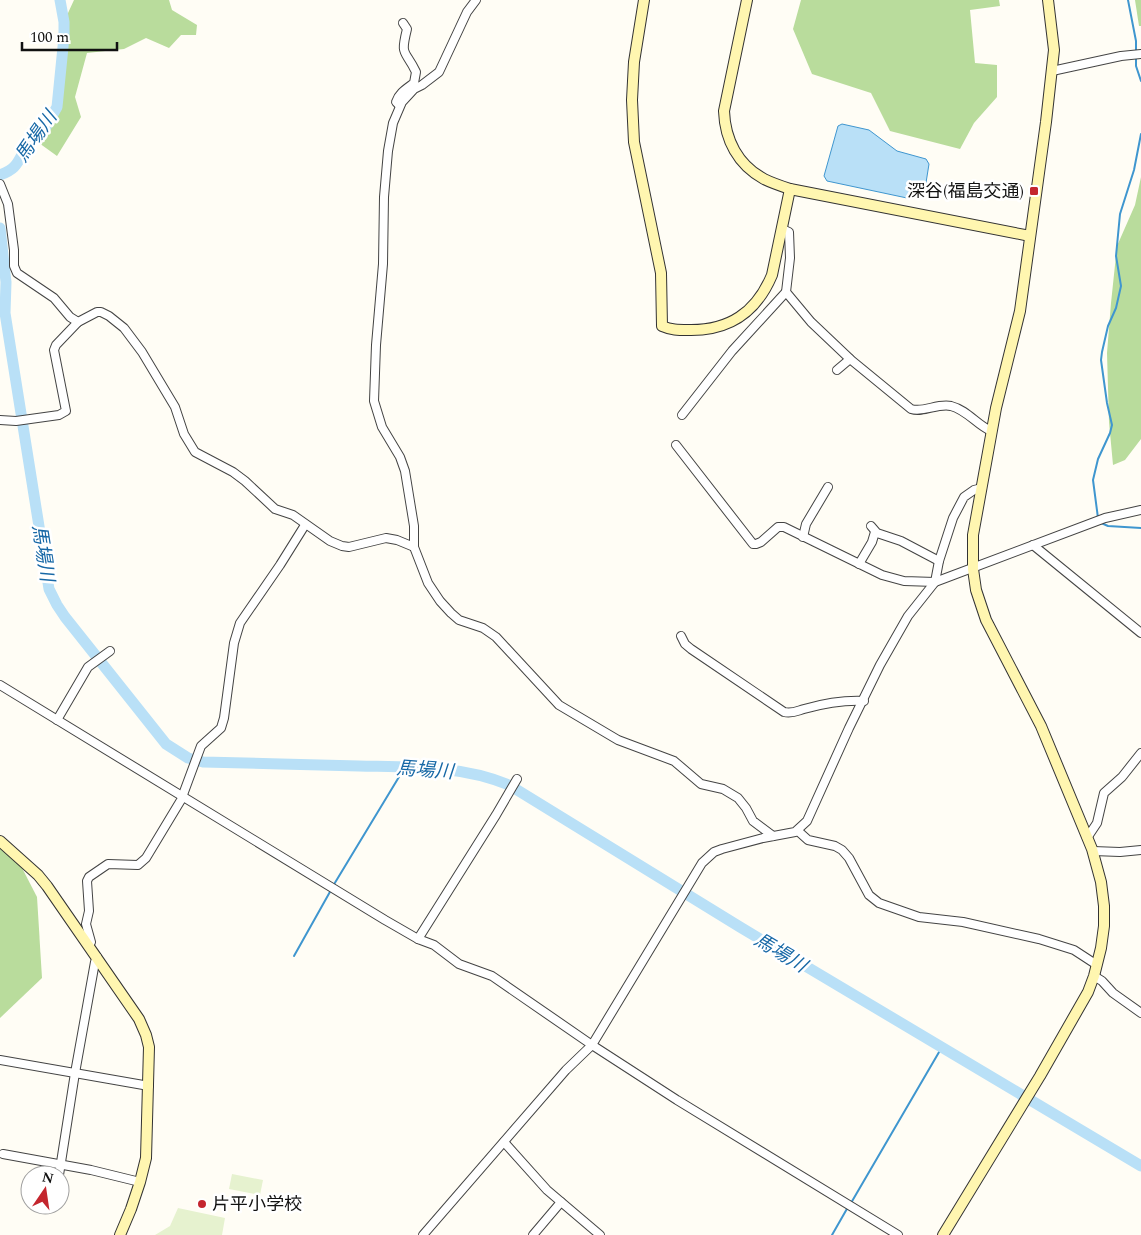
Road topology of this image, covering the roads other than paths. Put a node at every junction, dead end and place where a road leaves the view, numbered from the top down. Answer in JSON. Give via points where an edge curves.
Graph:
{"nodes":[{"id":1,"x":476,"y":0,"type":"edge"},
{"id":2,"x":644,"y":0,"type":"edge"},
{"id":3,"x":747,"y":0,"type":"edge"},
{"id":4,"x":1048,"y":0,"type":"edge"},
{"id":5,"x":403,"y":23,"type":"dead end"},
{"id":6,"x":1141,"y":54,"type":"edge"},
{"id":7,"x":1052,"y":71,"type":"junction"},
{"id":8,"x":400,"y":105,"type":"junction"},
{"id":9,"x":0,"y":184,"type":"edge"},
{"id":10,"x":790,"y":189,"type":"junction"},
{"id":11,"x":782,"y":229,"type":"junction"},
{"id":12,"x":1030,"y":236,"type":"junction"},
{"id":13,"x":786,"y":292,"type":"junction"},
{"id":14,"x":78,"y":322,"type":"junction"},
{"id":15,"x":850,"y":359,"type":"junction"},
{"id":16,"x":837,"y":370,"type":"dead end"},
{"id":17,"x":682,"y":415,"type":"dead end"},
{"id":18,"x":0,"y":420,"type":"edge"},
{"id":19,"x":992,"y":431,"type":"junction"},
{"id":20,"x":676,"y":445,"type":"dead end"},
{"id":21,"x":828,"y":487,"type":"dead end"},
{"id":22,"x":982,"y":488,"type":"junction"},
{"id":23,"x":1141,"y":510,"type":"edge"},
{"id":24,"x":305,"y":525,"type":"junction"},
{"id":25,"x":803,"y":536,"type":"junction"},
{"id":26,"x":1033,"y":545,"type":"junction"},
{"id":27,"x":414,"y":547,"type":"junction"},
{"id":28,"x":939,"y":561,"type":"junction"},
{"id":29,"x":859,"y":564,"type":"junction"},
{"id":30,"x":973,"y":569,"type":"junction"},
{"id":31,"x":935,"y":582,"type":"junction"},
{"id":32,"x":1141,"y":633,"type":"edge"},
{"id":33,"x":681,"y":636,"type":"dead end"},
{"id":34,"x":110,"y":651,"type":"dead end"},
{"id":35,"x":0,"y":685,"type":"edge"},
{"id":36,"x":864,"y":701,"type":"junction"},
{"id":37,"x":57,"y":720,"type":"junction"},
{"id":38,"x":1141,"y":753,"type":"edge"},
{"id":39,"x":517,"y":779,"type":"dead end"},
{"id":40,"x":181,"y":795,"type":"junction"},
{"id":41,"x":798,"y":831,"type":"junction"},
{"id":42,"x":773,"y":836,"type":"junction"},
{"id":43,"x":1087,"y":838,"type":"junction"},
{"id":44,"x":0,"y":841,"type":"edge"},
{"id":45,"x":1141,"y":850,"type":"edge"},
{"id":46,"x":1093,"y":851,"type":"junction"},
{"id":47,"x":418,"y":939,"type":"junction"},
{"id":48,"x":89,"y":946,"type":"junction"},
{"id":49,"x":98,"y":958,"type":"junction"},
{"id":50,"x":1097,"y":965,"type":"junction"},
{"id":51,"x":1094,"y":976,"type":"junction"},
{"id":52,"x":1141,"y":1013,"type":"edge"},
{"id":53,"x":592,"y":1045,"type":"junction"},
{"id":54,"x":0,"y":1060,"type":"edge"},
{"id":55,"x":74,"y":1073,"type":"junction"},
{"id":56,"x":149,"y":1086,"type":"junction"},
{"id":57,"x":504,"y":1142,"type":"junction"},
{"id":58,"x":3,"y":1154,"type":"dead end"},
{"id":59,"x":60,"y":1164,"type":"junction"},
{"id":60,"x":140,"y":1182,"type":"junction"},
{"id":61,"x":562,"y":1202,"type":"junction"},
{"id":62,"x":120,"y":1235,"type":"edge"},
{"id":63,"x":423,"y":1235,"type":"edge"},
{"id":64,"x":534,"y":1235,"type":"edge"},
{"id":65,"x":600,"y":1235,"type":"edge"},
{"id":66,"x":898,"y":1235,"type":"edge"},
{"id":67,"x":943,"y":1235,"type":"edge"}],
"edges":[{"from":1,"to":8,"type":"street","via":[[438,72],[414,88]]},
{"from":2,"to":11,"type":"street","via":[[634,62],[634,142],[661,273],[662,326],[669,330],[704,330],[740,318],[755,305],[767,287]]},
{"from":3,"to":10,"type":"street","via":[[724,111],[725,125],[729,141],[742,163],[764,179]]},
{"from":4,"to":7,"type":"street","via":[[1054,50]]},
{"from":5,"to":8,"type":"street","via":[[408,29],[404,53],[416,72],[414,83],[397,98]]},
{"from":6,"to":7,"type":"street"},
{"from":7,"to":12,"type":"street"},
{"from":8,"to":27,"type":"street","via":[[393,123],[385,179],[374,400],[382,427],[405,471]]},
{"from":9,"to":14,"type":"street","via":[[8,204],[17,273],[54,298]]},
{"from":10,"to":11,"type":"street"},
{"from":10,"to":12,"type":"street"},
{"from":11,"to":13,"type":"street","via":[[789,232]]},
{"from":12,"to":19,"type":"street","via":[[1020,311]]},
{"from":13,"to":15,"type":"street","via":[[811,322]]},
{"from":13,"to":17,"type":"street","via":[[732,351]]},
{"from":14,"to":18,"type":"street","via":[[54,350],[66,411],[59,415]]},
{"from":14,"to":24,"type":"street","via":[[101,312],[124,328],[175,407],[184,434],[195,452],[222,465],[275,509],[293,515]]},
{"from":15,"to":16,"type":"street"},
{"from":15,"to":19,"type":"street","via":[[911,409],[949,406],[960,409]]},
{"from":19,"to":22,"type":"street"},
{"from":20,"to":25,"type":"street","via":[[753,544],[761,542],[781,526]]},
{"from":21,"to":25,"type":"street","via":[[806,524]]},
{"from":22,"to":28,"type":"street","via":[[974,490],[961,502],[950,524]]},
{"from":22,"to":30,"type":"street","via":[[972,547]]},
{"from":23,"to":26,"type":"street","via":[[1105,518]]},
{"from":24,"to":27,"type":"street","via":[[342,546],[386,538]]},
{"from":24,"to":40,"type":"street","via":[[240,623],[234,643],[222,728],[201,746]]},
{"from":25,"to":29,"type":"street"},
{"from":26,"to":30,"type":"street"},
{"from":26,"to":32,"type":"street"},
{"from":27,"to":42,"type":"street","via":[[428,583],[451,614],[496,636],[564,708],[618,740],[674,762],[701,784],[723,789],[738,798],[753,821]]},
{"from":28,"to":29,"type":"street","via":[[873,529],[872,542]]},
{"from":28,"to":31,"type":"street"},
{"from":29,"to":31,"type":"street","via":[[896,580]]},
{"from":30,"to":31,"type":"street"},
{"from":30,"to":43,"type":"street","via":[[986,620],[1041,726]]},
{"from":31,"to":36,"type":"street","via":[[908,616]]},
{"from":33,"to":36,"type":"street","via":[[691,649],[784,712]]},
{"from":34,"to":37,"type":"street","via":[[88,667]]},
{"from":35,"to":37,"type":"street"},
{"from":36,"to":41,"type":"street","via":[[810,815]]},
{"from":37,"to":40,"type":"street"},
{"from":38,"to":43,"type":"street","via":[[1104,793],[1095,827]]},
{"from":39,"to":47,"type":"street"},
{"from":40,"to":47,"type":"street"},
{"from":40,"to":48,"type":"street","via":[[143,862],[138,865],[108,864],[90,877],[87,882],[89,911],[86,924],[91,942]]},
{"from":41,"to":42,"type":"street"},
{"from":41,"to":50,"type":"street","via":[[808,840],[842,850],[869,895],[879,903],[919,917],[963,922],[1039,938],[1074,950]]},
{"from":42,"to":53,"type":"street","via":[[714,852],[702,863]]},
{"from":43,"to":46,"type":"street"},
{"from":44,"to":48,"type":"street","via":[[38,875]]},
{"from":45,"to":46,"type":"street"},
{"from":46,"to":50,"type":"street","via":[[1105,914]]},
{"from":47,"to":53,"type":"street","via":[[438,948],[459,964],[492,976]]},
{"from":48,"to":49,"type":"street"},
{"from":49,"to":55,"type":"street"},
{"from":49,"to":56,"type":"street","via":[[139,1019],[146,1035]]},
{"from":50,"to":51,"type":"street"},
{"from":51,"to":52,"type":"street"},
{"from":51,"to":67,"type":"street","via":[[1040,1076]]},
{"from":53,"to":57,"type":"street"},
{"from":53,"to":66,"type":"street"},
{"from":54,"to":55,"type":"street"},
{"from":55,"to":56,"type":"street"},
{"from":55,"to":59,"type":"street"},
{"from":56,"to":60,"type":"street","via":[[146,1158]]},
{"from":57,"to":61,"type":"street"},
{"from":57,"to":63,"type":"street"},
{"from":58,"to":59,"type":"street"},
{"from":59,"to":60,"type":"street"},
{"from":60,"to":62,"type":"street"},
{"from":61,"to":64,"type":"street"},
{"from":61,"to":65,"type":"street"}]}
